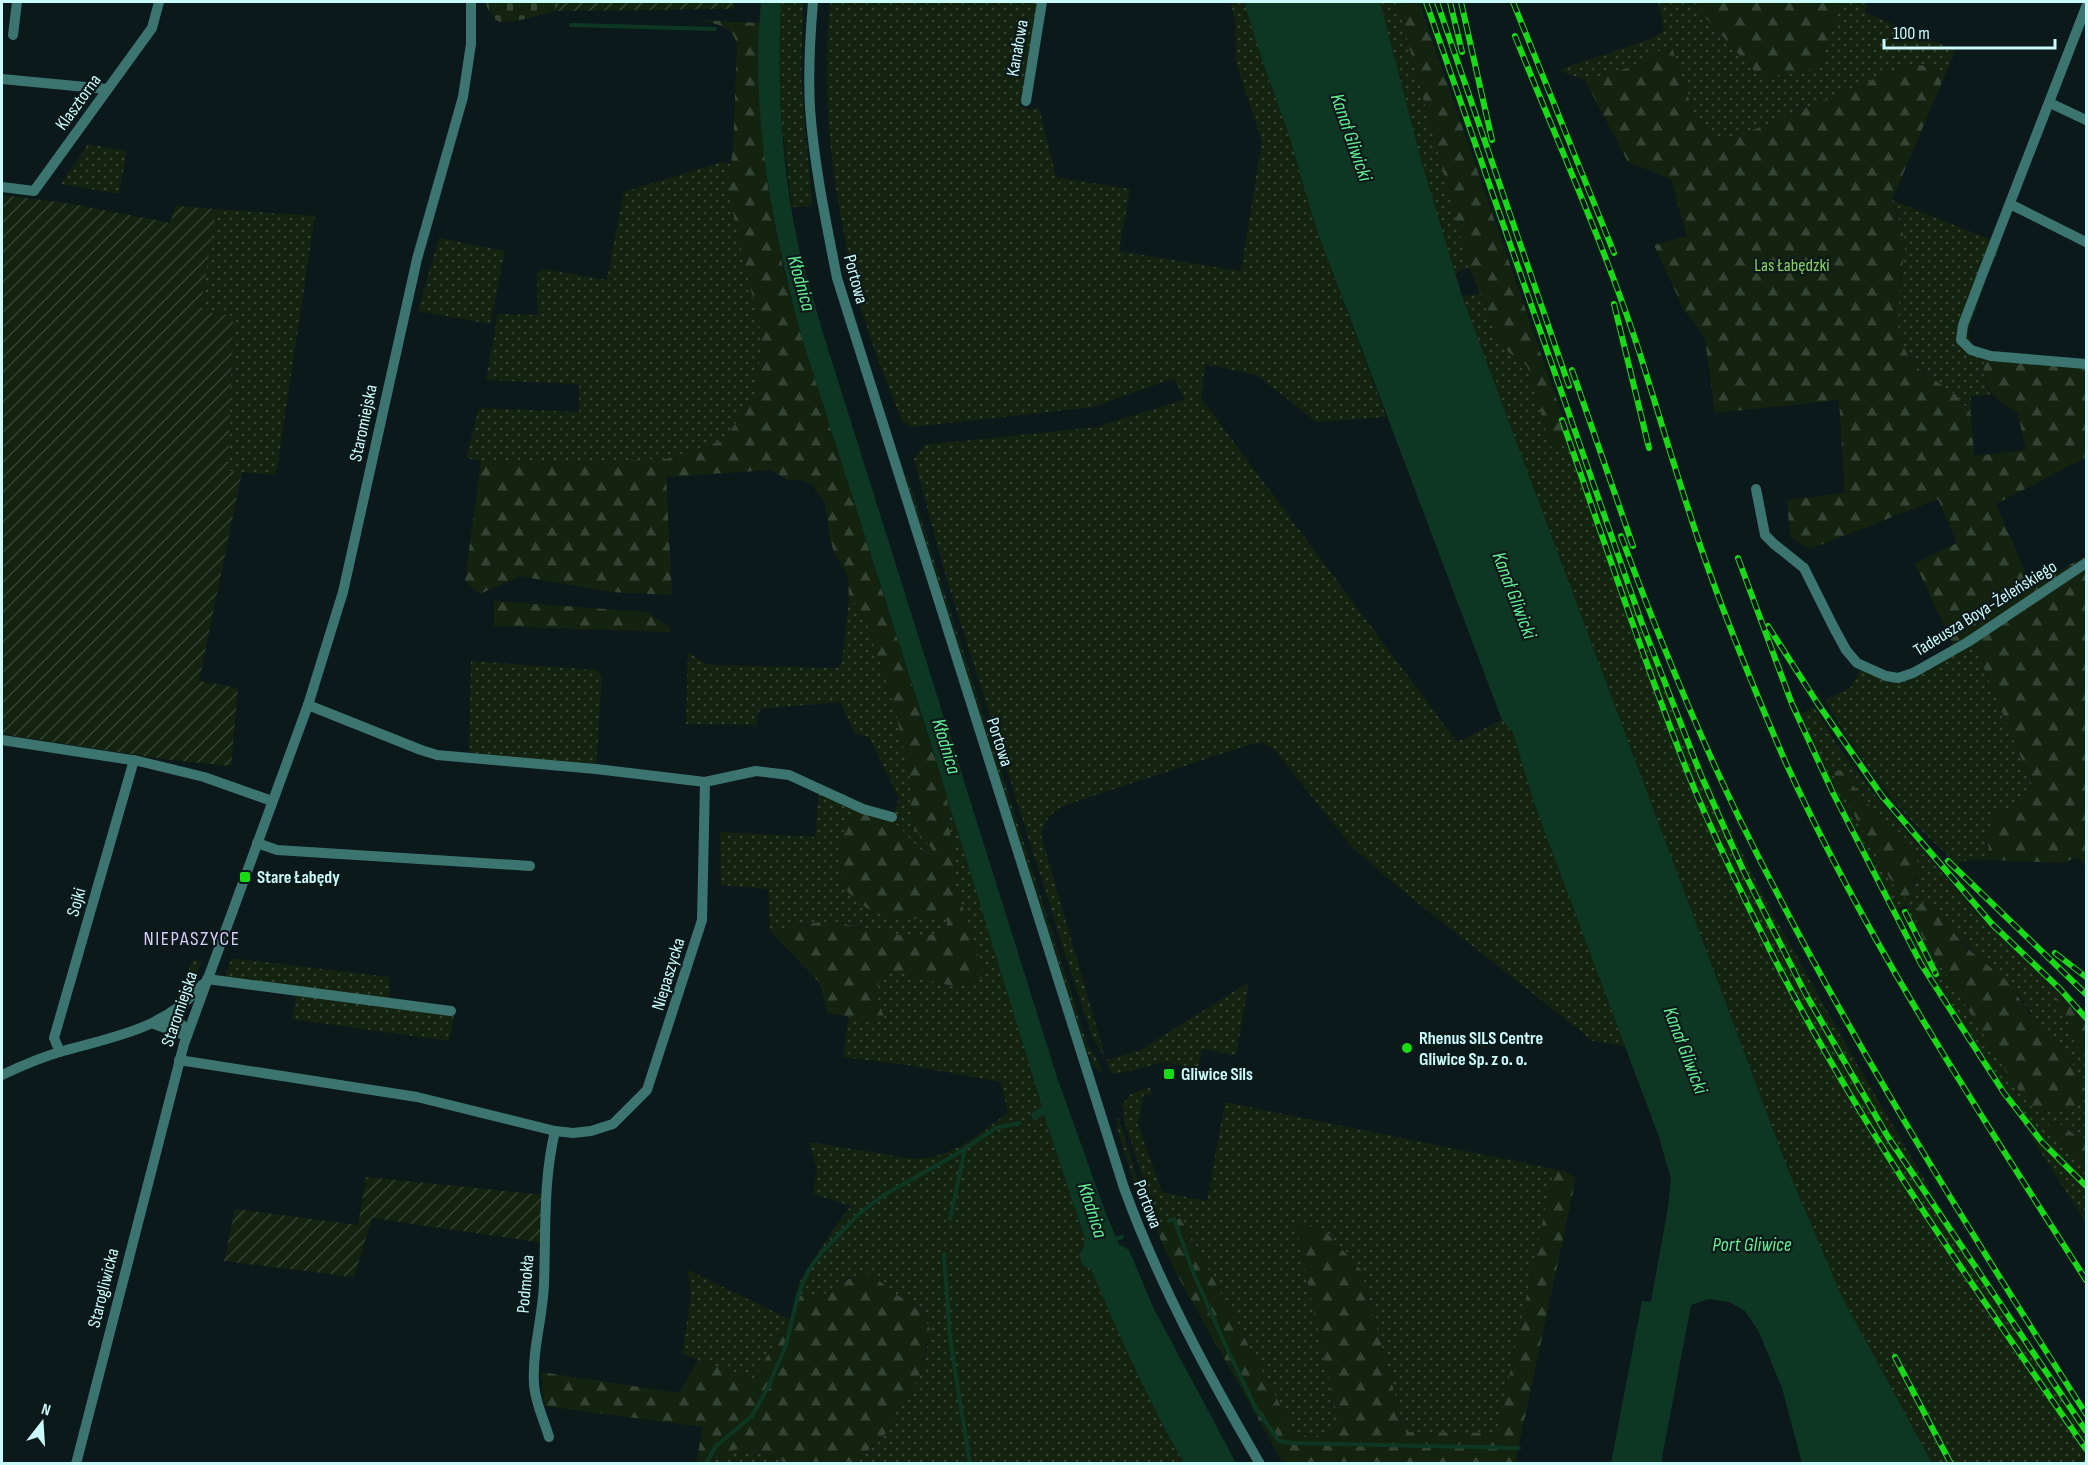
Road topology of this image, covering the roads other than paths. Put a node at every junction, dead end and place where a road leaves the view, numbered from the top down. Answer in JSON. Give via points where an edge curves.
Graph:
{"nodes":[{"id":1,"x":17,"y":2,"type":"edge"},
{"id":2,"x":159,"y":2,"type":"edge"},
{"id":3,"x":471,"y":2,"type":"edge"},
{"id":4,"x":813,"y":2,"type":"edge"},
{"id":5,"x":1042,"y":2,"type":"edge"},
{"id":6,"x":2086,"y":7,"type":"edge"},
{"id":7,"x":13,"y":35,"type":"dead end"},
{"id":8,"x":2,"y":79,"type":"edge"},
{"id":9,"x":107,"y":90,"type":"junction"},
{"id":10,"x":1026,"y":101,"type":"dead end"},
{"id":11,"x":2050,"y":103,"type":"junction"},
{"id":12,"x":2086,"y":120,"type":"edge"},
{"id":13,"x":2,"y":187,"type":"edge"},
{"id":14,"x":2010,"y":204,"type":"junction"},
{"id":15,"x":2086,"y":242,"type":"edge"},
{"id":16,"x":2086,"y":364,"type":"edge"},
{"id":17,"x":1756,"y":489,"type":"dead end"},
{"id":18,"x":2086,"y":563,"type":"edge"},
{"id":19,"x":308,"y":705,"type":"junction"},
{"id":20,"x":2,"y":740,"type":"edge"},
{"id":21,"x":134,"y":760,"type":"junction"},
{"id":22,"x":705,"y":782,"type":"junction"},
{"id":23,"x":272,"y":801,"type":"junction"},
{"id":24,"x":892,"y":817,"type":"dead end"},
{"id":25,"x":257,"y":843,"type":"junction"},
{"id":26,"x":530,"y":866,"type":"dead end"},
{"id":27,"x":207,"y":980,"type":"junction"},
{"id":28,"x":451,"y":1011,"type":"dead end"},
{"id":29,"x":158,"y":1022,"type":"junction"},
{"id":30,"x":187,"y":1035,"type":"junction"},
{"id":31,"x":60,"y":1052,"type":"junction"},
{"id":32,"x":179,"y":1060,"type":"junction"},
{"id":33,"x":2,"y":1074,"type":"edge"},
{"id":34,"x":163,"y":1120,"type":"joint"},
{"id":35,"x":555,"y":1131,"type":"junction"},
{"id":36,"x":549,"y":1437,"type":"dead end"},
{"id":37,"x":76,"y":1464,"type":"edge"},
{"id":38,"x":1260,"y":1464,"type":"edge"}],
"edges":[{"from":1,"to":7,"type":"street"},
{"from":2,"to":9,"type":"street","name":"Klasztorna","via":[[152,28]]},
{"from":3,"to":19,"type":"street","name":"Staromiejska","via":[[471,44],[463,97],[423,234],[343,592]]},
{"from":4,"to":38,"type":"street","name":"Portowa","via":[[812,130],[837,278],[1124,1188],[1193,1344]]},
{"from":5,"to":10,"type":"street","name":"Kanałowa"},
{"from":6,"to":11,"type":"street"},
{"from":8,"to":9,"type":"street"},
{"from":9,"to":13,"type":"street","name":"Klasztorna","via":[[34,191]]},
{"from":11,"to":12,"type":"street"},
{"from":11,"to":14,"type":"street"},
{"from":14,"to":15,"type":"street"},
{"from":14,"to":16,"type":"street","via":[[1963,325],[1962,340],[1971,350],[1991,356]]},
{"from":17,"to":18,"type":"street","name":"Tadeusza Boya-Żeleńskiego","via":[[1765,535],[1804,568],[1857,663],[1886,676],[1898,678],[1923,668]]},
{"from":19,"to":22,"type":"street","via":[[437,754]]},
{"from":19,"to":23,"type":"street","name":"Staromiejska"},
{"from":20,"to":21,"type":"street"},
{"from":21,"to":23,"type":"street","via":[[204,777]]},
{"from":21,"to":31,"type":"street","name":"Sojki","via":[[54,1038]]},
{"from":22,"to":24,"type":"street","via":[[756,771],[789,775],[863,809]]},
{"from":22,"to":35,"type":"street","name":"Niepaszycka","via":[[702,920],[647,1090],[613,1124],[573,1133]]},
{"from":23,"to":25,"type":"street","name":"Staromiejska"},
{"from":25,"to":26,"type":"street","via":[[276,850]]},
{"from":25,"to":27,"type":"street","name":"Staromiejska"},
{"from":27,"to":28,"type":"street"},
{"from":27,"to":29,"type":"street","via":[[191,998]]},
{"from":27,"to":30,"type":"street","name":"Staromiejska"},
{"from":29,"to":30,"type":"street","via":[[171,1018],[183,1025]]},
{"from":29,"to":31,"type":"street"},
{"from":30,"to":32,"type":"street","name":"Staromiejska"},
{"from":31,"to":33,"type":"street"},
{"from":32,"to":34,"type":"street","name":"Staromiejska"},
{"from":32,"to":35,"type":"street","name":"Niepaszycka","via":[[417,1097]]},
{"from":34,"to":37,"type":"street","name":"Starogliwicka"},
{"from":35,"to":36,"type":"street","name":"Podmokła","via":[[546,1175],[544,1285],[534,1371],[534,1387]]}]}
